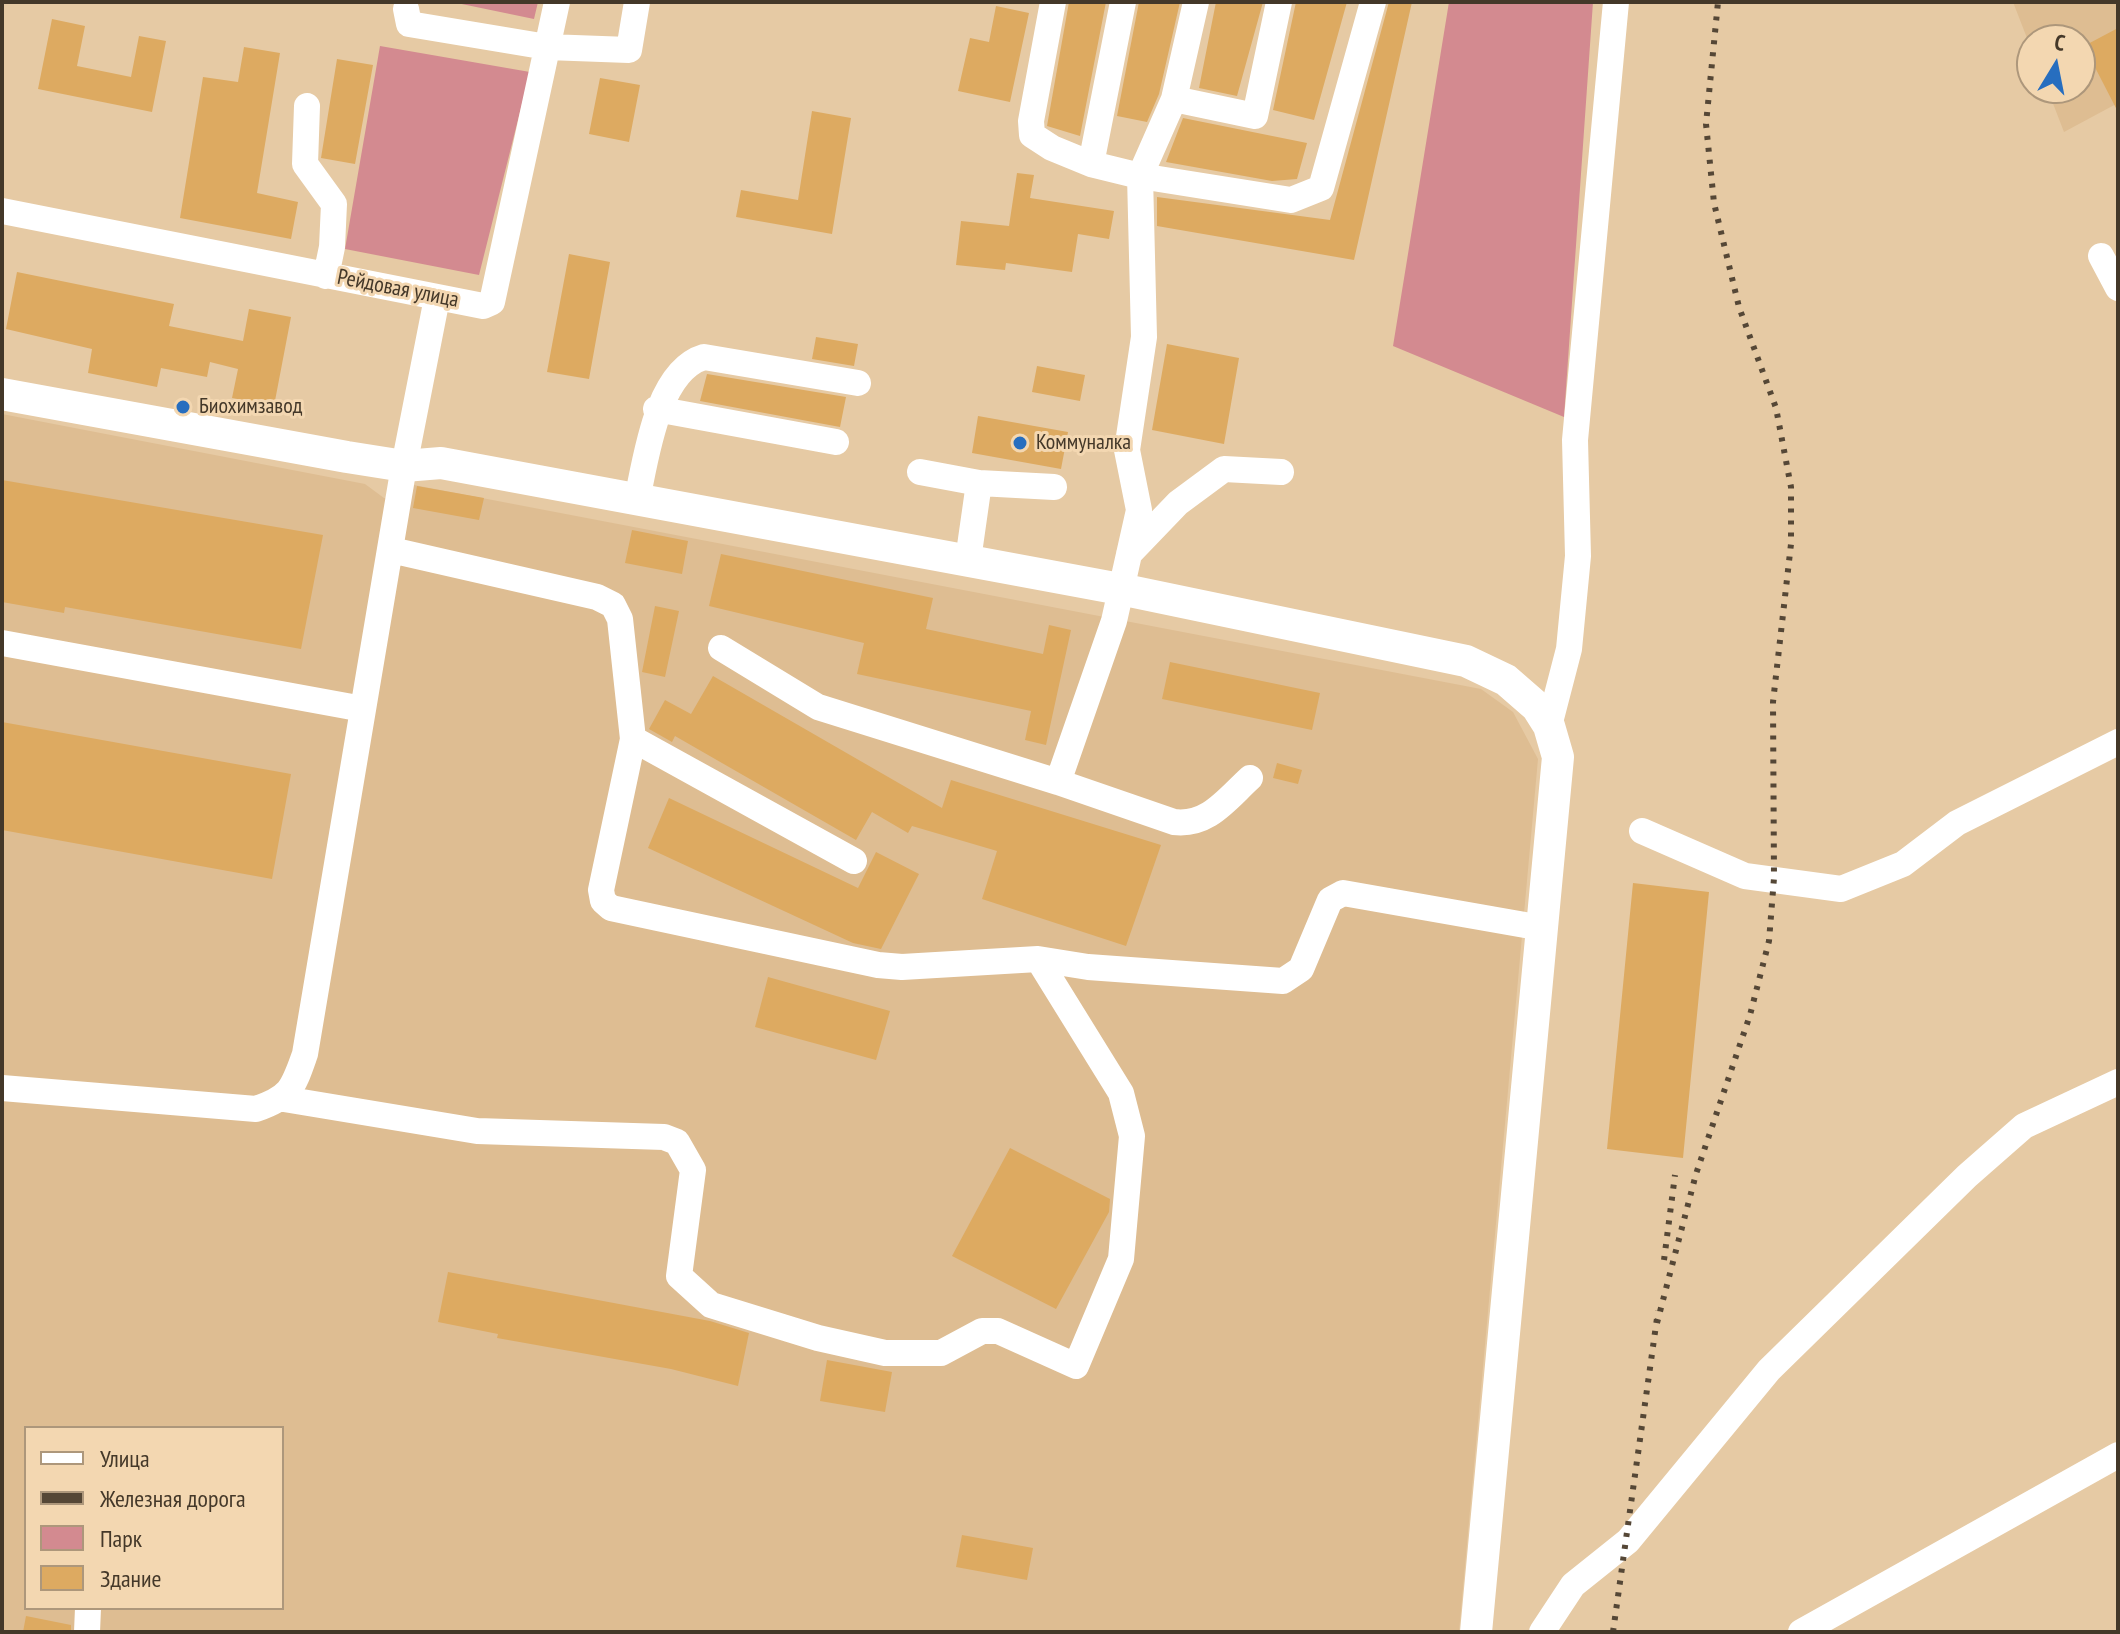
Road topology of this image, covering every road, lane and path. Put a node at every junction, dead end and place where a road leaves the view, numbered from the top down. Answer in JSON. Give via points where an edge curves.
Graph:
{"nodes":[{"id":1,"x":557,"y":2,"type":"edge"},
{"id":2,"x":637,"y":2,"type":"edge"},
{"id":3,"x":1053,"y":2,"type":"edge"},
{"id":4,"x":1123,"y":2,"type":"edge"},
{"id":5,"x":1196,"y":2,"type":"edge"},
{"id":6,"x":1279,"y":2,"type":"edge"},
{"id":7,"x":1373,"y":2,"type":"edge"},
{"id":8,"x":1616,"y":2,"type":"edge"},
{"id":9,"x":406,"y":9,"type":"dead end"},
{"id":10,"x":547,"y":47,"type":"junction"},
{"id":11,"x":1174,"y":99,"type":"junction"},
{"id":12,"x":307,"y":106,"type":"dead end"},
{"id":13,"x":1091,"y":164,"type":"junction"},
{"id":14,"x":1140,"y":176,"type":"junction"},
{"id":15,"x":2,"y":211,"type":"edge"},
{"id":16,"x":2101,"y":256,"type":"dead end"},
{"id":17,"x":326,"y":276,"type":"junction"},
{"id":18,"x":2118,"y":288,"type":"edge"},
{"id":19,"x":437,"y":298,"type":"junction"},
{"id":20,"x":858,"y":383,"type":"dead end"},
{"id":21,"x":2,"y":394,"type":"edge"},
{"id":22,"x":656,"y":409,"type":"junction"},
{"id":23,"x":836,"y":442,"type":"dead end"},
{"id":24,"x":404,"y":466,"type":"junction"},
{"id":25,"x":920,"y":472,"type":"dead end"},
{"id":26,"x":1281,"y":472,"type":"dead end"},
{"id":27,"x":979,"y":483,"type":"junction"},
{"id":28,"x":1054,"y":487,"type":"dead end"},
{"id":29,"x":637,"y":500,"type":"junction"},
{"id":30,"x":391,"y":550,"type":"junction"},
{"id":31,"x":1129,"y":554,"type":"junction"},
{"id":32,"x":968,"y":560,"type":"junction"},
{"id":33,"x":1120,"y":589,"type":"junction"},
{"id":34,"x":2,"y":643,"type":"edge"},
{"id":35,"x":721,"y":648,"type":"dead end"},
{"id":36,"x":363,"y":709,"type":"junction"},
{"id":37,"x":1549,"y":726,"type":"junction"},
{"id":38,"x":633,"y":739,"type":"junction"},
{"id":39,"x":2118,"y":742,"type":"edge"},
{"id":40,"x":1250,"y":778,"type":"dead end"},
{"id":41,"x":1058,"y":782,"type":"junction"},
{"id":42,"x":1642,"y":831,"type":"dead end"},
{"id":43,"x":854,"y":861,"type":"dead end"},
{"id":44,"x":1542,"y":928,"type":"junction"},
{"id":45,"x":1038,"y":959,"type":"junction"},
{"id":46,"x":2118,"y":1082,"type":"edge"},
{"id":47,"x":2,"y":1088,"type":"edge"},
{"id":48,"x":284,"y":1099,"type":"junction"},
{"id":49,"x":2118,"y":1455,"type":"edge"},
{"id":50,"x":88,"y":1610,"type":"edge"},
{"id":51,"x":87,"y":1632,"type":"edge"},
{"id":52,"x":1476,"y":1632,"type":"edge"},
{"id":53,"x":1542,"y":1632,"type":"edge"},
{"id":54,"x":1801,"y":1632,"type":"edge"}],
"edges":[{"from":1,"to":10,"type":"street","name":"Рейдовая улица"},
{"from":2,"to":10,"type":"street","via":[[629,50]]},
{"from":3,"to":13,"type":"street","via":[[1032,135]]},
{"from":4,"to":13,"type":"street"},
{"from":5,"to":11,"type":"street"},
{"from":6,"to":11,"type":"street","via":[[1255,116]]},
{"from":7,"to":14,"type":"street","via":[[1321,188],[1291,200]]},
{"from":8,"to":37,"type":"street","via":[[1575,440],[1578,556],[1569,649]]},
{"from":9,"to":10,"type":"street","via":[[409,24]]},
{"from":10,"to":19,"type":"street","name":"Рейдовая улица","via":[[492,302],[483,306]]},
{"from":11,"to":14,"type":"street"},
{"from":12,"to":17,"type":"street","via":[[305,164],[334,204]]},
{"from":13,"to":14,"type":"street"},
{"from":14,"to":31,"type":"street","via":[[1144,337],[1127,450],[1139,510]]},
{"from":15,"to":17,"type":"street","name":"Рейдовая улица"},
{"from":16,"to":18,"type":"street"},
{"from":17,"to":19,"type":"street","name":"Рейдовая улица"},
{"from":19,"to":24,"type":"street"},
{"from":20,"to":22,"type":"street","via":[[704,357],[691,361]]},
{"from":21,"to":24,"type":"main road"},
{"from":22,"to":23,"type":"street"},
{"from":22,"to":29,"type":"street"},
{"from":24,"to":29,"type":"main road","via":[[441,463]]},
{"from":24,"to":30,"type":"street"},
{"from":25,"to":27,"type":"street"},
{"from":26,"to":31,"type":"street","via":[[1224,469],[1178,503]]},
{"from":27,"to":28,"type":"street"},
{"from":27,"to":32,"type":"street"},
{"from":29,"to":32,"type":"main road"},
{"from":30,"to":36,"type":"street"},
{"from":30,"to":38,"type":"street","via":[[613,605],[620,619]]},
{"from":31,"to":33,"type":"street"},
{"from":32,"to":33,"type":"main road"},
{"from":33,"to":37,"type":"main road","via":[[1466,661],[1525,694]]},
{"from":33,"to":41,"type":"street","via":[[1114,621]]},
{"from":34,"to":36,"type":"street"},
{"from":35,"to":41,"type":"street","via":[[818,707]]},
{"from":36,"to":48,"type":"street","via":[[305,1054]]},
{"from":37,"to":44,"type":"main road","via":[[1558,757]]},
{"from":38,"to":43,"type":"street"},
{"from":38,"to":45,"type":"street","via":[[601,890],[611,908],[878,965]]},
{"from":39,"to":42,"type":"street","via":[[1957,823],[1903,864],[1841,889],[1745,876]]},
{"from":40,"to":41,"type":"street","via":[[1205,819],[1190,824]]},
{"from":44,"to":45,"type":"street","via":[[1343,893],[1330,900],[1301,969],[1283,981]]},
{"from":44,"to":52,"type":"main road"},
{"from":45,"to":48,"type":"street","via":[[1121,1093],[1132,1136],[1121,1259],[1076,1366],[998,1331],[982,1331],[941,1353],[885,1353],[711,1305],[679,1276],[693,1170],[677,1142],[664,1137],[477,1131]]},
{"from":46,"to":53,"type":"street","via":[[2024,1126],[1967,1176],[1769,1370],[1628,1541],[1573,1585]]},
{"from":47,"to":48,"type":"street","via":[[256,1109]]},
{"from":49,"to":54,"type":"street"},
{"from":50,"to":51,"type":"street"}]}
